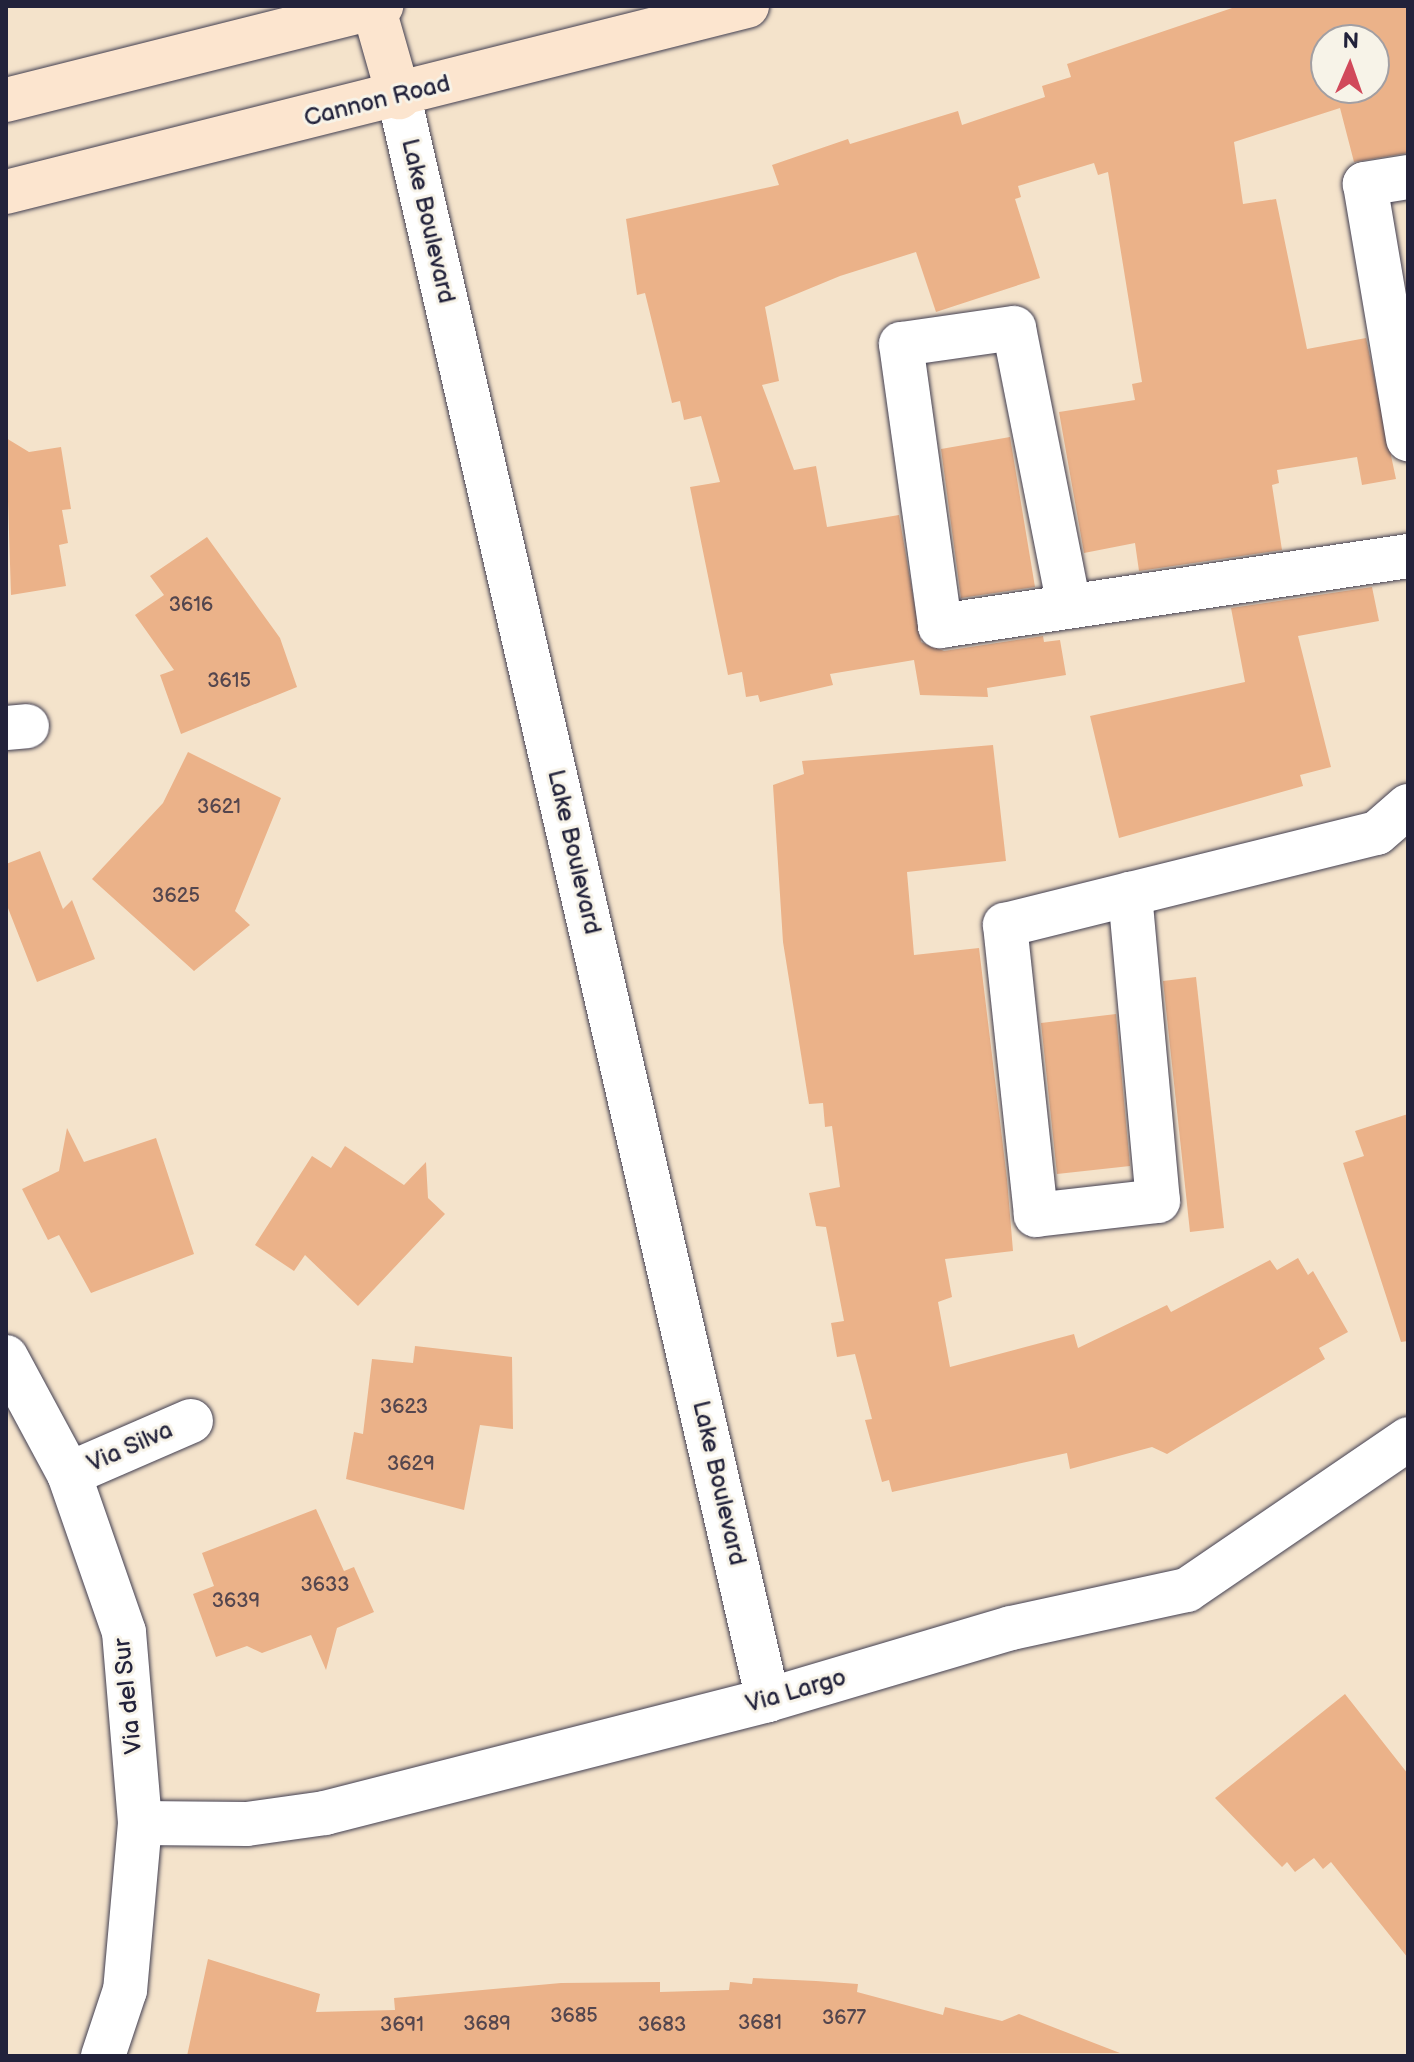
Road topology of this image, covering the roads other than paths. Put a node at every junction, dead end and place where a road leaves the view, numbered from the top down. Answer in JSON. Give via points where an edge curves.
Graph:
{"nodes":[{"id":1,"x":747,"y":6,"type":"edge"},
{"id":2,"x":376,"y":7,"type":"edge"},
{"id":3,"x":399,"y":97,"type":"junction"},
{"id":4,"x":6,"y":100,"type":"edge"},
{"id":5,"x":1408,"y":177,"type":"edge"},
{"id":6,"x":6,"y":192,"type":"edge"},
{"id":7,"x":1400,"y":355,"type":"edge"},
{"id":8,"x":1408,"y":439,"type":"edge"},
{"id":9,"x":1408,"y":556,"type":"edge"},
{"id":10,"x":1069,"y":606,"type":"junction"},
{"id":11,"x":1408,"y":806,"type":"edge"},
{"id":12,"x":1130,"y":894,"type":"junction"},
{"id":13,"x":6,"y":1357,"type":"edge"},
{"id":14,"x":191,"y":1421,"type":"dead end"},
{"id":15,"x":1408,"y":1439,"type":"edge"},
{"id":16,"x":69,"y":1474,"type":"junction"},
{"id":17,"x":768,"y":1700,"type":"junction"},
{"id":18,"x":140,"y":1823,"type":"junction"},
{"id":19,"x":103,"y":2056,"type":"edge"}],
"edges":[{"from":1,"to":3,"type":"main road","name":"Cannon Road"},
{"from":2,"to":3,"type":"main road","name":"Lake Boulevard"},
{"from":2,"to":4,"type":"main road"},
{"from":3,"to":6,"type":"main road","name":"Cannon Road"},
{"from":3,"to":17,"type":"street","name":"Lake Boulevard"},
{"from":5,"to":7,"type":"street","via":[[1365,184]]},
{"from":7,"to":8,"type":"street"},
{"from":9,"to":10,"type":"street"},
{"from":10,"to":10,"type":"street","via":[[940,626],[901,344],[1014,328]]},
{"from":11,"to":12,"type":"street","via":[[1377,833]]},
{"from":12,"to":12,"type":"street","via":[[1005,925],[1036,1215],[1158,1201]]},
{"from":13,"to":16,"type":"street","name":"Via del Sur"},
{"from":14,"to":16,"type":"street","name":"Via Silva"},
{"from":15,"to":17,"type":"street","name":"Via Largo","via":[[1187,1590],[1011,1628]]},
{"from":16,"to":18,"type":"street","name":"Via del Sur","via":[[124,1632]]},
{"from":17,"to":18,"type":"street","name":"Via Largo","via":[[325,1813],[247,1824]]},
{"from":18,"to":19,"type":"street","name":"Via del Sur","via":[[125,1990]]}]}
